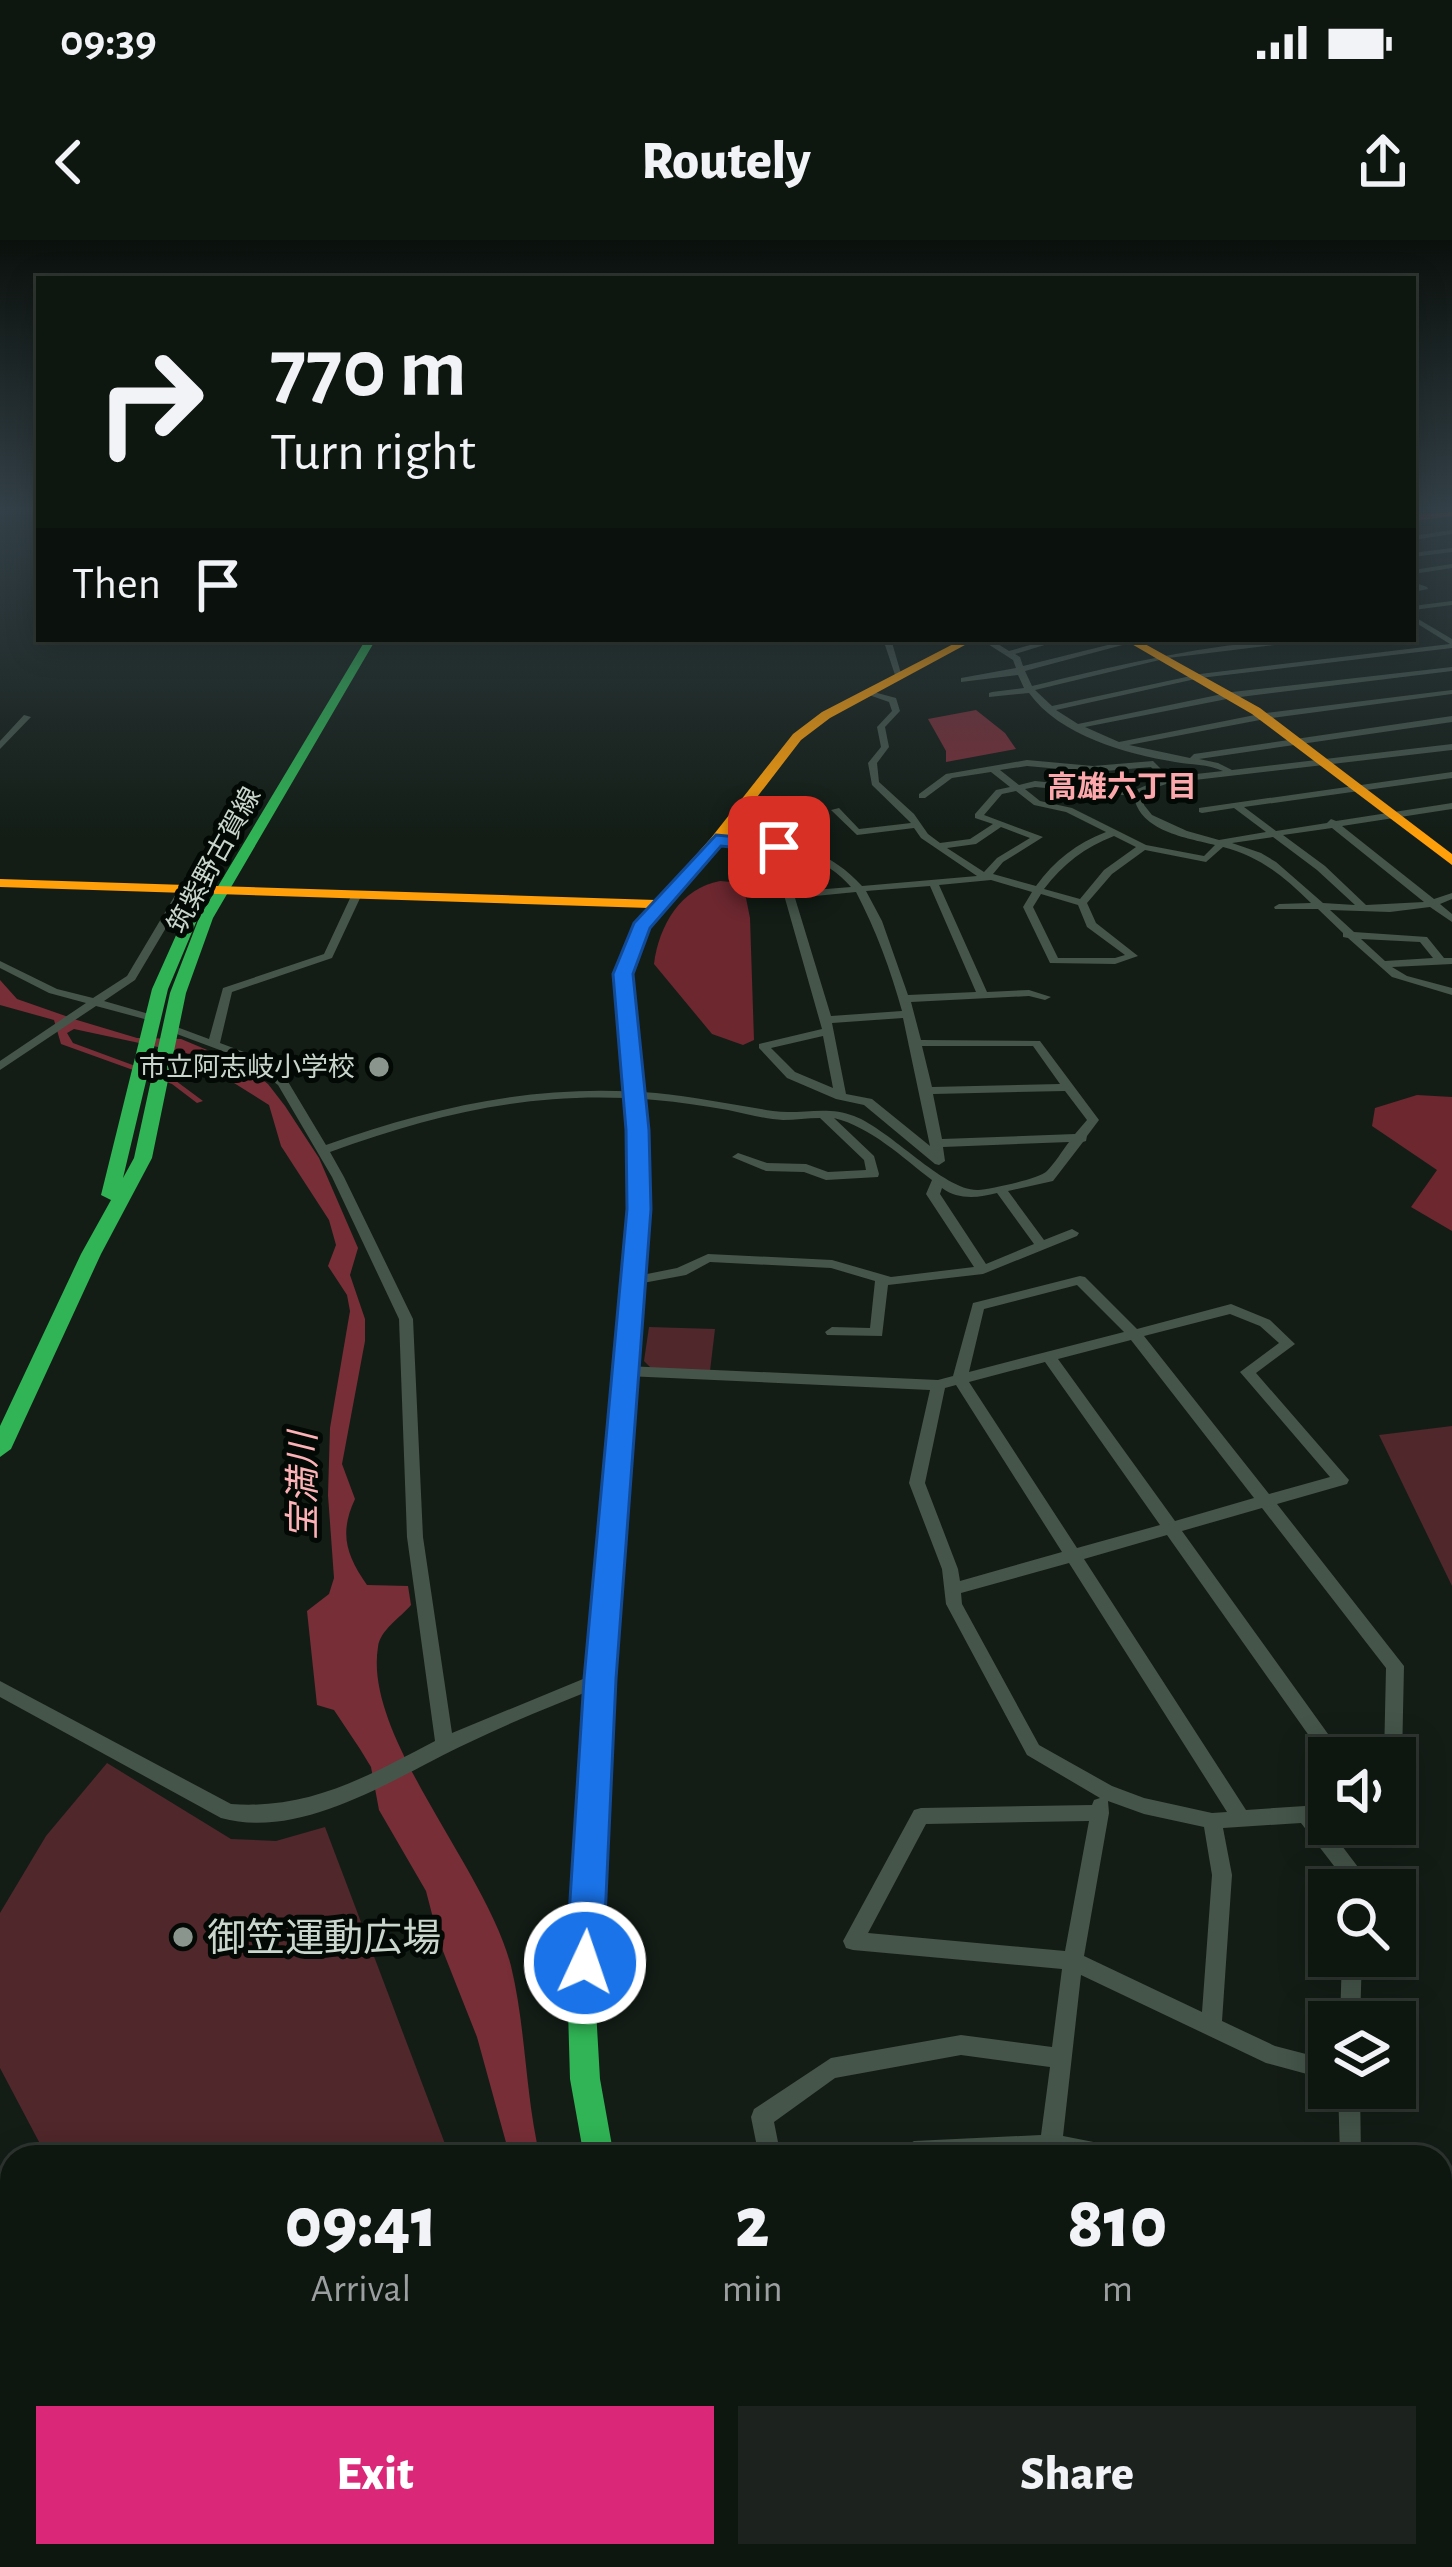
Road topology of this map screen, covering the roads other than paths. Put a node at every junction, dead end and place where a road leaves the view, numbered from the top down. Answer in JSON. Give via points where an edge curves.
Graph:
{"nodes":[{"id":1,"x":1417,"y":621,"type":"edge"},
{"id":2,"x":1452,"y":624,"type":"edge"},
{"id":3,"x":1427,"y":627,"type":"junction"},
{"id":4,"x":1416,"y":628,"type":"edge"},
{"id":5,"x":364,"y":642,"type":"edge"},
{"id":6,"x":888,"y":642,"type":"edge"},
{"id":7,"x":965,"y":642,"type":"edge"},
{"id":8,"x":990,"y":642,"type":"edge"},
{"id":9,"x":1048,"y":642,"type":"edge"},
{"id":10,"x":1127,"y":642,"type":"edge"},
{"id":11,"x":1138,"y":642,"type":"edge"},
{"id":12,"x":1273,"y":642,"type":"edge"},
{"id":13,"x":1301,"y":642,"type":"edge"},
{"id":14,"x":1452,"y":644,"type":"edge"},
{"id":15,"x":1010,"y":652,"type":"junction"},
{"id":16,"x":1168,"y":656,"type":"junction"},
{"id":17,"x":1329,"y":661,"type":"junction"},
{"id":18,"x":1452,"y":669,"type":"edge"},
{"id":19,"x":1018,"y":671,"type":"junction"},
{"id":20,"x":899,"y":675,"type":"junction"},
{"id":21,"x":1200,"y":676,"type":"junction"},
{"id":22,"x":964,"y":680,"type":"dead end"},
{"id":23,"x":1358,"y":681,"type":"junction"},
{"id":24,"x":1028,"y":689,"type":"junction"},
{"id":25,"x":868,"y":692,"type":"junction"},
{"id":26,"x":992,"y":695,"type":"dead end"},
{"id":27,"x":1232,"y":695,"type":"junction"},
{"id":28,"x":1450,"y":695,"type":"edge"},
{"id":29,"x":1384,"y":700,"type":"junction"},
{"id":30,"x":1051,"y":709,"type":"junction"},
{"id":31,"x":1265,"y":716,"type":"junction"},
{"id":32,"x":1452,"y":719,"type":"edge"},
{"id":33,"x":1079,"y":727,"type":"junction"},
{"id":34,"x":0,"y":729,"type":"edge"},
{"id":35,"x":1294,"y":740,"type":"junction"},
{"id":36,"x":1120,"y":744,"type":"junction"},
{"id":37,"x":0,"y":746,"type":"edge"},
{"id":38,"x":1452,"y":747,"type":"edge"},
{"id":39,"x":1142,"y":751,"type":"junction"},
{"id":40,"x":1176,"y":760,"type":"junction"},
{"id":41,"x":1151,"y":761,"type":"dead end"},
{"id":42,"x":1325,"y":762,"type":"junction"},
{"id":43,"x":993,"y":769,"type":"junction"},
{"id":44,"x":1230,"y":771,"type":"junction"},
{"id":45,"x":1452,"y":775,"type":"edge"},
{"id":46,"x":1167,"y":780,"type":"junction"},
{"id":47,"x":1015,"y":787,"type":"junction"},
{"id":48,"x":1357,"y":788,"type":"junction"},
{"id":49,"x":1137,"y":794,"type":"junction"},
{"id":50,"x":922,"y":796,"type":"dead end"},
{"id":51,"x":1235,"y":805,"type":"junction"},
{"id":52,"x":1450,"y":808,"type":"edge"},
{"id":53,"x":836,"y":810,"type":"dead end"},
{"id":54,"x":1202,"y":810,"type":"dead end"},
{"id":55,"x":1390,"y":814,"type":"junction"},
{"id":56,"x":1331,"y":822,"type":"junction"},
{"id":57,"x":1000,"y":824,"type":"junction"},
{"id":58,"x":916,"y":825,"type":"junction"},
{"id":59,"x":1114,"y":832,"type":"junction"},
{"id":60,"x":1275,"y":832,"type":"junction"},
{"id":61,"x":716,"y":841,"type":"junction"},
{"id":62,"x":1223,"y":842,"type":"junction"},
{"id":63,"x":938,"y":846,"type":"junction"},
{"id":64,"x":1143,"y":847,"type":"junction"},
{"id":65,"x":1452,"y":861,"type":"edge"},
{"id":66,"x":986,"y":878,"type":"junction"},
{"id":67,"x":933,"y":882,"type":"junction"},
{"id":68,"x":0,"y":883,"type":"edge"},
{"id":69,"x":861,"y":886,"type":"junction"},
{"id":70,"x":204,"y":889,"type":"junction"},
{"id":71,"x":1036,"y":892,"type":"junction"},
{"id":72,"x":357,"y":894,"type":"junction"},
{"id":73,"x":1452,"y":896,"type":"edge"},
{"id":74,"x":1082,"y":903,"type":"junction"},
{"id":75,"x":1313,"y":903,"type":"junction"},
{"id":76,"x":658,"y":904,"type":"junction"},
{"id":77,"x":1436,"y":904,"type":"junction"},
{"id":78,"x":1360,"y":905,"type":"junction"},
{"id":79,"x":1280,"y":907,"type":"dead end"},
{"id":80,"x":1452,"y":919,"type":"edge"},
{"id":81,"x":1347,"y":935,"type":"junction"},
{"id":82,"x":1447,"y":961,"type":"edge"},
{"id":83,"x":0,"y":964,"type":"edge"},
{"id":84,"x":1385,"y":964,"type":"junction"},
{"id":85,"x":1452,"y":992,"type":"edge"},
{"id":86,"x":983,"y":994,"type":"junction"},
{"id":87,"x":1045,"y":997,"type":"dead end"},
{"id":88,"x":903,"y":999,"type":"junction"},
{"id":89,"x":91,"y":1004,"type":"junction"},
{"id":90,"x":907,"y":1014,"type":"junction"},
{"id":91,"x":827,"y":1025,"type":"junction"},
{"id":92,"x":160,"y":1028,"type":"junction"},
{"id":93,"x":214,"y":1043,"type":"junction"},
{"id":94,"x":915,"y":1043,"type":"junction"},
{"id":95,"x":0,"y":1066,"type":"edge"},
{"id":96,"x":1065,"y":1087,"type":"junction"},
{"id":97,"x":927,"y":1091,"type":"junction"},
{"id":98,"x":635,"y":1092,"type":"junction"},
{"id":99,"x":840,"y":1096,"type":"junction"},
{"id":100,"x":823,"y":1114,"type":"junction"},
{"id":101,"x":1082,"y":1138,"type":"junction"},
{"id":102,"x":937,"y":1143,"type":"junction"},
{"id":103,"x":324,"y":1150,"type":"junction"},
{"id":104,"x":738,"y":1157,"type":"dead end"},
{"id":105,"x":939,"y":1159,"type":"junction"},
{"id":106,"x":940,"y":1181,"type":"junction"},
{"id":107,"x":1000,"y":1189,"type":"junction"},
{"id":108,"x":1072,"y":1233,"type":"dead end"},
{"id":109,"x":1042,"y":1246,"type":"junction"},
{"id":110,"x":983,"y":1270,"type":"junction"},
{"id":111,"x":882,"y":1280,"type":"junction"},
{"id":112,"x":632,"y":1281,"type":"junction"},
{"id":113,"x":832,"y":1332,"type":"dead end"},
{"id":114,"x":1134,"y":1334,"type":"junction"},
{"id":115,"x":1049,"y":1357,"type":"junction"},
{"id":116,"x":626,"y":1371,"type":"junction"},
{"id":117,"x":960,"y":1379,"type":"junction"},
{"id":118,"x":938,"y":1385,"type":"junction"},
{"id":119,"x":0,"y":1449,"type":"edge"},
{"id":120,"x":1262,"y":1501,"type":"junction"},
{"id":121,"x":1172,"y":1528,"type":"junction"},
{"id":122,"x":1075,"y":1556,"type":"junction"},
{"id":123,"x":952,"y":1589,"type":"junction"},
{"id":124,"x":600,"y":1679,"type":"junction"},
{"id":125,"x":0,"y":1688,"type":"edge"},
{"id":126,"x":1320,"y":1737,"type":"edge"},
{"id":127,"x":1393,"y":1737,"type":"edge"},
{"id":128,"x":437,"y":1750,"type":"junction"},
{"id":129,"x":1102,"y":1802,"type":"junction"},
{"id":130,"x":1306,"y":1814,"type":"joint"},
{"id":131,"x":1240,"y":1818,"type":"junction"},
{"id":132,"x":1212,"y":1821,"type":"junction"},
{"id":133,"x":1348,"y":1869,"type":"edge"},
{"id":134,"x":1073,"y":1961,"type":"junction"},
{"id":135,"x":1211,"y":2028,"type":"junction"},
{"id":136,"x":1061,"y":2058,"type":"junction"},
{"id":137,"x":1308,"y":2065,"type":"edge"},
{"id":138,"x":1349,"y":2109,"type":"edge"},
{"id":139,"x":597,"y":2145,"type":"edge"},
{"id":140,"x":767,"y":2145,"type":"edge"},
{"id":141,"x":1051,"y":2145,"type":"edge"},
{"id":142,"x":1351,"y":2145,"type":"edge"}],
"edges":[{"from":1,"to":3,"type":"street"},
{"from":2,"to":3,"type":"street"},
{"from":3,"to":4,"type":"street"},
{"from":3,"to":14,"type":"street"},
{"from":5,"to":70,"type":"main road","name":"筑紫野古賀線"},
{"from":6,"to":20,"type":"street"},
{"from":7,"to":20,"type":"main road"},
{"from":8,"to":15,"type":"street"},
{"from":9,"to":15,"type":"street"},
{"from":10,"to":19,"type":"street"},
{"from":11,"to":16,"type":"main road"},
{"from":12,"to":16,"type":"street"},
{"from":13,"to":17,"type":"street"},
{"from":14,"to":17,"type":"street"},
{"from":15,"to":19,"type":"street"},
{"from":16,"to":21,"type":"main road"},
{"from":16,"to":24,"type":"street"},
{"from":17,"to":21,"type":"street"},
{"from":17,"to":23,"type":"street"},
{"from":18,"to":23,"type":"street"},
{"from":19,"to":22,"type":"street"},
{"from":19,"to":24,"type":"street"},
{"from":20,"to":25,"type":"main road"},
{"from":21,"to":27,"type":"main road"},
{"from":21,"to":30,"type":"street"},
{"from":23,"to":27,"type":"street"},
{"from":23,"to":29,"type":"street"},
{"from":24,"to":26,"type":"street"},
{"from":24,"to":30,"type":"street"},
{"from":25,"to":58,"type":"street","via":[[893,700],[896,711],[881,727],[885,746],[872,764],[875,783]]},
{"from":25,"to":61,"type":"main road","via":[[797,737]]},
{"from":27,"to":31,"type":"main road"},
{"from":27,"to":33,"type":"street"},
{"from":28,"to":29,"type":"street"},
{"from":29,"to":31,"type":"street"},
{"from":30,"to":33,"type":"street"},
{"from":31,"to":35,"type":"main road"},
{"from":31,"to":36,"type":"street"},
{"from":32,"to":35,"type":"street"},
{"from":33,"to":36,"type":"street"},
{"from":34,"to":37,"type":"street","via":[[24,720]]},
{"from":35,"to":40,"type":"street"},
{"from":35,"to":42,"type":"main road"},
{"from":36,"to":39,"type":"street"},
{"from":38,"to":42,"type":"street"},
{"from":39,"to":40,"type":"street"},
{"from":39,"to":41,"type":"street"},
{"from":40,"to":44,"type":"street"},
{"from":42,"to":44,"type":"street"},
{"from":42,"to":48,"type":"main road"},
{"from":43,"to":46,"type":"street","via":[[1153,764]]},
{"from":43,"to":47,"type":"street"},
{"from":43,"to":50,"type":"street","via":[[949,776]]},
{"from":44,"to":46,"type":"street"},
{"from":45,"to":48,"type":"street"},
{"from":46,"to":49,"type":"street"},
{"from":47,"to":49,"type":"street"},
{"from":47,"to":57,"type":"street","via":[[978,816]]},
{"from":47,"to":59,"type":"street"},
{"from":48,"to":51,"type":"street"},
{"from":48,"to":55,"type":"main road"},
{"from":49,"to":62,"type":"street","via":[[1148,819]]},
{"from":51,"to":54,"type":"street"},
{"from":51,"to":60,"type":"street"},
{"from":52,"to":55,"type":"street"},
{"from":53,"to":58,"type":"street","via":[[857,832]]},
{"from":55,"to":56,"type":"street"},
{"from":55,"to":65,"type":"main road"},
{"from":56,"to":60,"type":"street"},
{"from":56,"to":77,"type":"street"},
{"from":57,"to":63,"type":"street","via":[[973,842]]},
{"from":57,"to":66,"type":"street","via":[[1038,837]]},
{"from":58,"to":63,"type":"street"},
{"from":59,"to":64,"type":"street"},
{"from":59,"to":71,"type":"street","via":[[1060,861]]},
{"from":60,"to":62,"type":"street"},
{"from":60,"to":78,"type":"street"},
{"from":61,"to":69,"type":"street","via":[[810,854]]},
{"from":61,"to":76,"type":"main road"},
{"from":62,"to":64,"type":"street","via":[[1206,859]]},
{"from":62,"to":75,"type":"street","via":[[1267,860]]},
{"from":63,"to":66,"type":"street"},
{"from":64,"to":74,"type":"street"},
{"from":66,"to":67,"type":"street"},
{"from":66,"to":71,"type":"street"},
{"from":67,"to":69,"type":"street"},
{"from":67,"to":86,"type":"street"},
{"from":68,"to":70,"type":"main road"},
{"from":69,"to":88,"type":"street"},
{"from":69,"to":91,"type":"street","via":[[789,895]]},
{"from":70,"to":72,"type":"main road"},
{"from":70,"to":89,"type":"street","via":[[131,978]]},
{"from":70,"to":92,"type":"main road","name":"筑紫野古賀線","via":[[193,953]]},
{"from":71,"to":74,"type":"street"},
{"from":71,"to":74,"type":"street","via":[[1028,907],[1054,961],[1133,956],[1091,925]]},
{"from":72,"to":76,"type":"main road"},
{"from":72,"to":93,"type":"street","via":[[328,956],[227,990]]},
{"from":73,"to":77,"type":"street"},
{"from":75,"to":78,"type":"street"},
{"from":75,"to":79,"type":"street"},
{"from":75,"to":81,"type":"street"},
{"from":76,"to":98,"type":"main road","via":[[623,974]]},
{"from":77,"to":78,"type":"street"},
{"from":77,"to":80,"type":"street"},
{"from":81,"to":82,"type":"street","via":[[1423,939]]},
{"from":81,"to":84,"type":"street"},
{"from":82,"to":84,"type":"street"},
{"from":83,"to":89,"type":"street"},
{"from":84,"to":85,"type":"street","via":[[1393,974]]},
{"from":86,"to":87,"type":"street"},
{"from":86,"to":88,"type":"street"},
{"from":88,"to":90,"type":"street"},
{"from":89,"to":92,"type":"street"},
{"from":89,"to":95,"type":"street"},
{"from":90,"to":91,"type":"street"},
{"from":90,"to":94,"type":"street"},
{"from":91,"to":99,"type":"street"},
{"from":91,"to":99,"type":"street","via":[[763,1046],[791,1075]]},
{"from":92,"to":93,"type":"street"},
{"from":92,"to":119,"type":"main road","name":"筑紫野古賀線","via":[[143,1158]]},
{"from":93,"to":103,"type":"street","via":[[273,1073]]},
{"from":94,"to":96,"type":"street","via":[[1036,1043]]},
{"from":94,"to":97,"type":"street"},
{"from":96,"to":97,"type":"street"},
{"from":96,"to":101,"type":"street","via":[[1093,1120]]},
{"from":97,"to":102,"type":"street"},
{"from":98,"to":100,"type":"street","via":[[779,1116]]},
{"from":98,"to":103,"type":"street","via":[[521,1094]]},
{"from":98,"to":112,"type":"main road","via":[[640,1168]]},
{"from":99,"to":105,"type":"street","via":[[868,1102]]},
{"from":100,"to":104,"type":"street","via":[[870,1159],[873,1174],[826,1176]]},
{"from":100,"to":106,"type":"street","via":[[848,1118]]},
{"from":101,"to":102,"type":"street"},
{"from":101,"to":107,"type":"street","via":[[1048,1178]]},
{"from":102,"to":105,"type":"street"},
{"from":103,"to":128,"type":"street","via":[[406,1319],[415,1537]]},
{"from":105,"to":106,"type":"street"},
{"from":106,"to":107,"type":"street","via":[[968,1195]]},
{"from":106,"to":110,"type":"street","via":[[933,1194]]},
{"from":107,"to":109,"type":"street"},
{"from":108,"to":109,"type":"street"},
{"from":109,"to":110,"type":"street"},
{"from":110,"to":111,"type":"street"},
{"from":111,"to":112,"type":"street","via":[[832,1264],[708,1258]]},
{"from":111,"to":113,"type":"street","via":[[878,1333]]},
{"from":112,"to":116,"type":"main road"},
{"from":114,"to":115,"type":"street"},
{"from":114,"to":117,"type":"street","via":[[1080,1280],[978,1306]]},
{"from":114,"to":120,"type":"street"},
{"from":114,"to":120,"type":"street","via":[[1231,1309],[1288,1344],[1247,1372],[1341,1480]]},
{"from":115,"to":117,"type":"street"},
{"from":115,"to":121,"type":"street"},
{"from":116,"to":118,"type":"street"},
{"from":116,"to":124,"type":"main road"},
{"from":117,"to":118,"type":"street"},
{"from":117,"to":122,"type":"street"},
{"from":118,"to":123,"type":"street","via":[[917,1483]]},
{"from":120,"to":121,"type":"street"},
{"from":120,"to":127,"type":"street","via":[[1395,1666]]},
{"from":121,"to":122,"type":"street"},
{"from":121,"to":126,"type":"street"},
{"from":122,"to":123,"type":"street"},
{"from":122,"to":131,"type":"street"},
{"from":123,"to":129,"type":"street","via":[[1033,1750]]},
{"from":124,"to":128,"type":"street"},
{"from":124,"to":139,"type":"main road","via":[[582,2010]]},
{"from":125,"to":128,"type":"street","via":[[228,1812],[278,1816]]},
{"from":129,"to":132,"type":"street"},
{"from":129,"to":134,"type":"street"},
{"from":129,"to":134,"type":"street","via":[[921,1816],[853,1941]]},
{"from":130,"to":131,"type":"street"},
{"from":130,"to":133,"type":"street"},
{"from":131,"to":132,"type":"street"},
{"from":132,"to":135,"type":"street","via":[[1222,1875]]},
{"from":134,"to":135,"type":"street"},
{"from":134,"to":136,"type":"street"},
{"from":135,"to":137,"type":"street"},
{"from":136,"to":140,"type":"street","via":[[962,2045],[831,2068],[761,2116]]},
{"from":136,"to":141,"type":"street"},
{"from":138,"to":142,"type":"street"}]}
